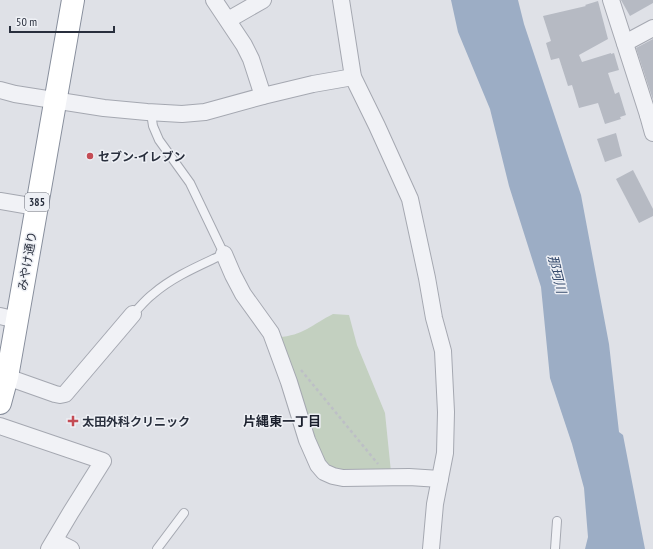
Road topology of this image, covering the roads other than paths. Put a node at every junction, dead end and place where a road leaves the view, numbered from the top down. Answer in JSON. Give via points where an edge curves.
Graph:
{"nodes":[{"id":1,"x":74,"y":0,"type":"edge"},
{"id":2,"x":214,"y":0,"type":"edge"},
{"id":3,"x":263,"y":0,"type":"edge"},
{"id":4,"x":341,"y":0,"type":"edge"},
{"id":5,"x":611,"y":0,"type":"edge"},
{"id":6,"x":228,"y":20,"type":"junction"},
{"id":7,"x":653,"y":28,"type":"edge"},
{"id":8,"x":625,"y":42,"type":"junction"},
{"id":9,"x":353,"y":77,"type":"junction"},
{"id":10,"x":0,"y":90,"type":"edge"},
{"id":11,"x":263,"y":96,"type":"junction"},
{"id":12,"x":56,"y":101,"type":"junction"},
{"id":13,"x":151,"y":113,"type":"junction"},
{"id":14,"x":650,"y":114,"type":"edge"},
{"id":15,"x":653,"y":133,"type":"edge"},
{"id":16,"x":0,"y":201,"type":"edge"},
{"id":17,"x":36,"y":207,"type":"junction"},
{"id":18,"x":224,"y":254,"type":"junction"},
{"id":19,"x":133,"y":314,"type":"joint"},
{"id":20,"x":9,"y":318,"type":"edge"},
{"id":21,"x":7,"y":377,"type":"junction"},
{"id":22,"x":0,"y":403,"type":"edge"},
{"id":23,"x":0,"y":426,"type":"edge"},
{"id":24,"x":440,"y":479,"type":"junction"},
{"id":25,"x":184,"y":513,"type":"dead end"},
{"id":26,"x":557,"y":521,"type":"dead end"},
{"id":27,"x":52,"y":545,"type":"edge"},
{"id":28,"x":71,"y":549,"type":"edge"},
{"id":29,"x":157,"y":549,"type":"edge"},
{"id":30,"x":431,"y":549,"type":"edge"},
{"id":31,"x":555,"y":549,"type":"edge"}],
"edges":[{"from":1,"to":12,"type":"highway","name":"みやけ通り","number":"385"},
{"from":2,"to":6,"type":"street"},
{"from":3,"to":6,"type":"street"},
{"from":4,"to":9,"type":"street"},
{"from":5,"to":8,"type":"street"},
{"from":6,"to":11,"type":"street","via":[[251,59]]},
{"from":7,"to":8,"type":"street"},
{"from":8,"to":14,"type":"street"},
{"from":9,"to":11,"type":"street"},
{"from":9,"to":24,"type":"street","via":[[408,194],[414,216],[443,358],[445,439]]},
{"from":10,"to":12,"type":"street"},
{"from":11,"to":13,"type":"street","via":[[205,112]]},
{"from":12,"to":13,"type":"street"},
{"from":12,"to":17,"type":"highway","name":"みやけ通り","number":"385"},
{"from":13,"to":18,"type":"lane","via":[[159,140],[190,183]]},
{"from":14,"to":15,"type":"street"},
{"from":16,"to":17,"type":"street"},
{"from":17,"to":20,"type":"highway","name":"みやけ通り","number":"385"},
{"from":18,"to":19,"type":"lane","via":[[171,281]]},
{"from":18,"to":24,"type":"street","via":[[244,294],[271,333],[307,440],[324,472],[343,478]]},
{"from":19,"to":21,"type":"street","via":[[65,394],[55,394]]},
{"from":20,"to":21,"type":"highway","name":"みやけ通り","number":"385"},
{"from":21,"to":22,"type":"highway","name":"みやけ通り","number":"385"},
{"from":23,"to":27,"type":"street","via":[[104,461]]},
{"from":24,"to":30,"type":"street","via":[[433,516]]},
{"from":25,"to":29,"type":"lane"},
{"from":26,"to":31,"type":"lane"},
{"from":27,"to":28,"type":"street"}]}
